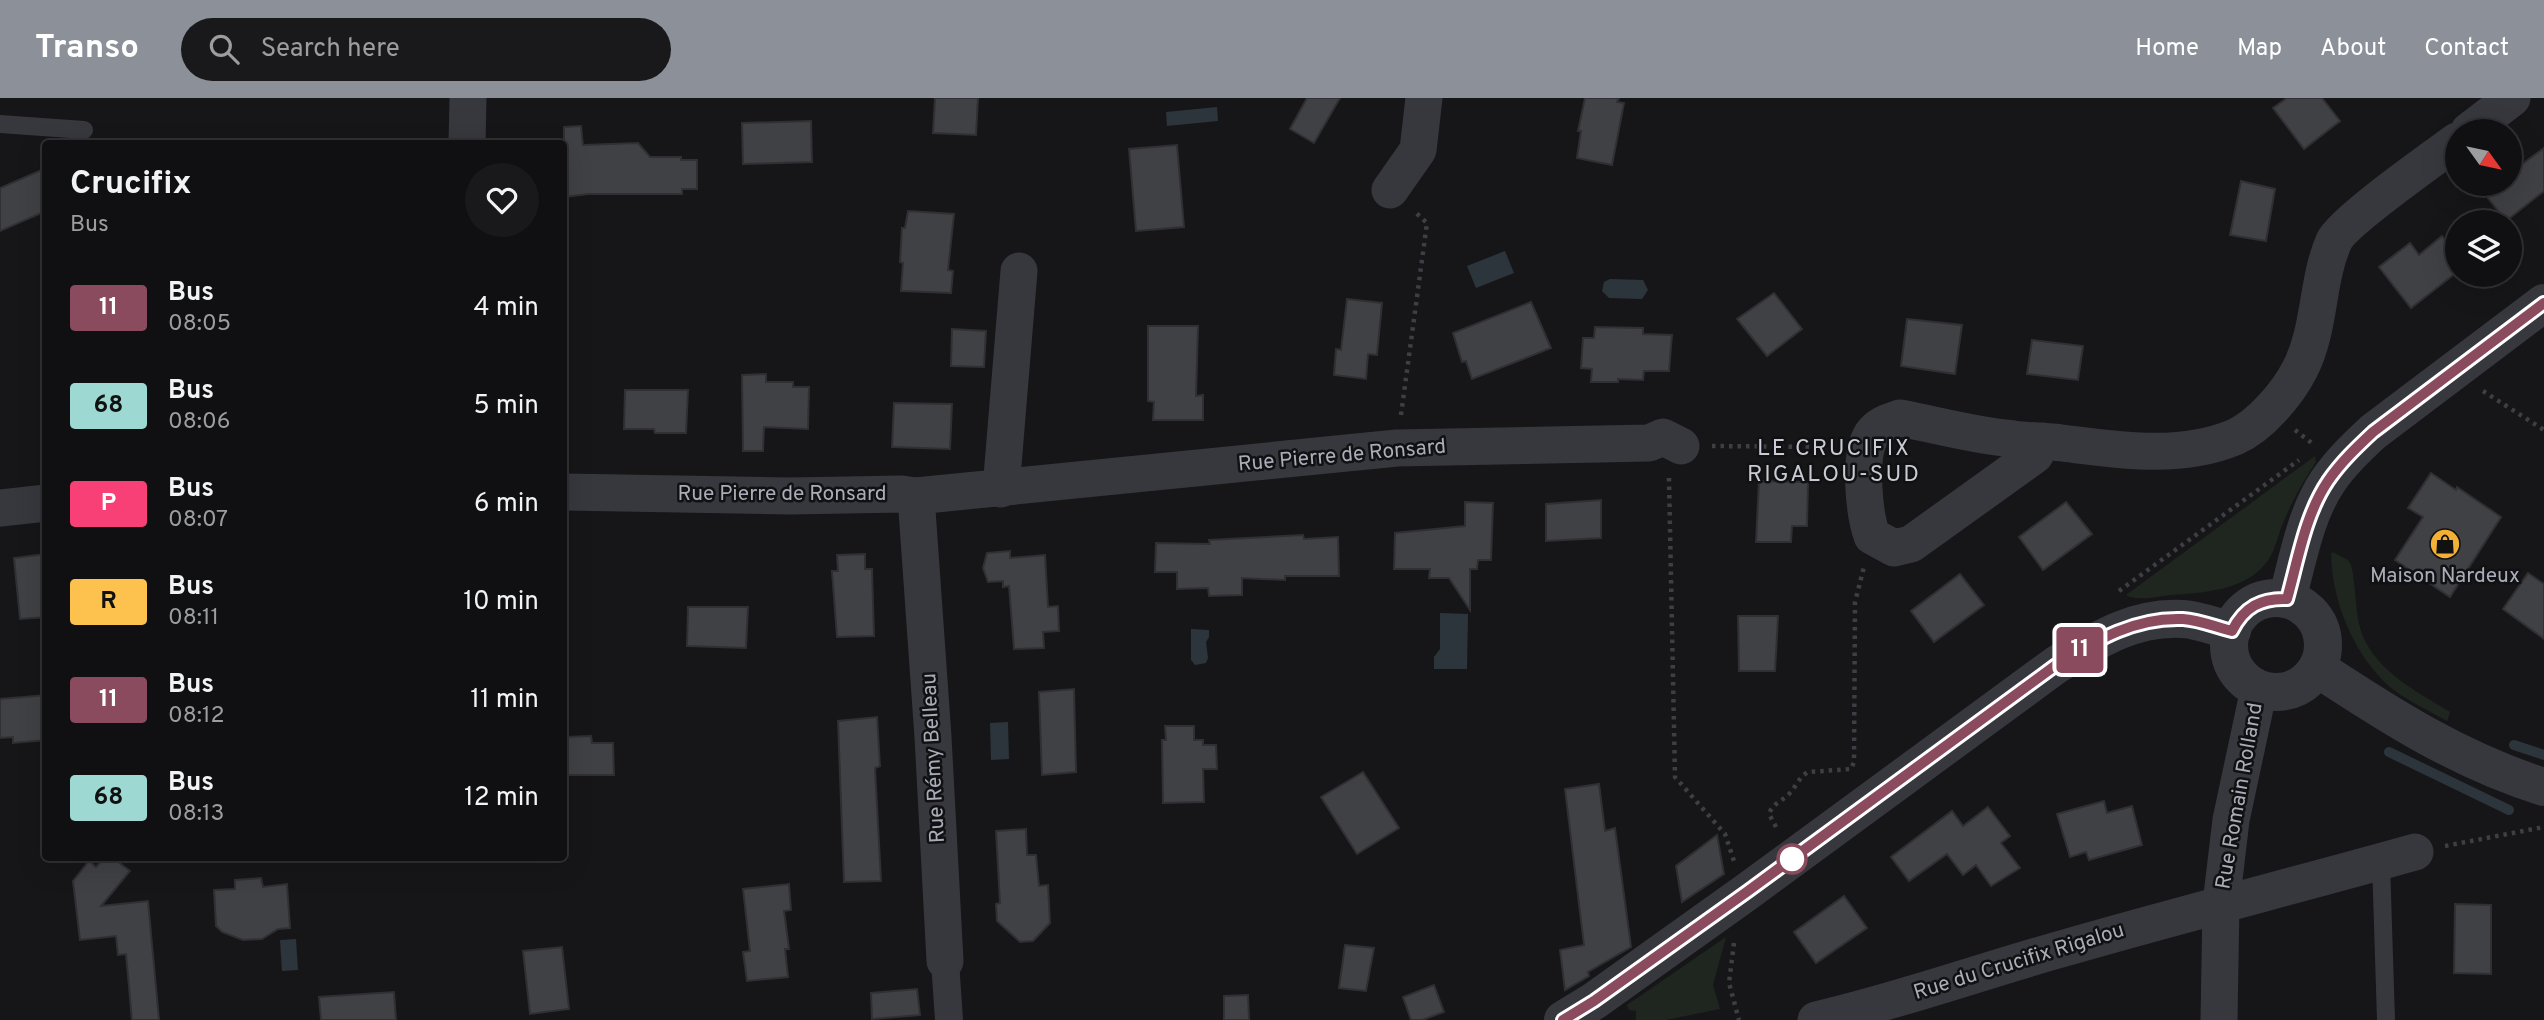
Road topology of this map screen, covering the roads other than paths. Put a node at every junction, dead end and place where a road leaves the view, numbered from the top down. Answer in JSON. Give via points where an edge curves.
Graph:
{"nodes":[{"id":1,"x":468,"y":98,"type":"edge"},
{"id":2,"x":1424,"y":98,"type":"edge"},
{"id":3,"x":2512,"y":98,"type":"edge"},
{"id":4,"x":2485,"y":119,"type":"edge"},
{"id":5,"x":0,"y":124,"type":"edge"},
{"id":6,"x":85,"y":130,"type":"dead end"},
{"id":7,"x":467,"y":140,"type":"edge"},
{"id":8,"x":2445,"y":150,"type":"edge"},
{"id":9,"x":1390,"y":190,"type":"road end"},
{"id":10,"x":1019,"y":271,"type":"dead end"},
{"id":11,"x":2544,"y":303,"type":"edge"},
{"id":12,"x":2042,"y":441,"type":"junction"},
{"id":13,"x":1681,"y":446,"type":"road end"},
{"id":14,"x":1001,"y":489,"type":"junction"},
{"id":15,"x":567,"y":492,"type":"edge"},
{"id":16,"x":916,"y":496,"type":"junction"},
{"id":17,"x":42,"y":503,"type":"edge"},
{"id":18,"x":0,"y":508,"type":"edge"},
{"id":19,"x":2287,"y":599,"type":"junction"},
{"id":20,"x":2232,"y":631,"type":"junction"},
{"id":21,"x":2317,"y":668,"type":"junction"},
{"id":22,"x":2259,"y":689,"type":"junction"},
{"id":23,"x":2544,"y":787,"type":"edge"},
{"id":24,"x":2398,"y":857,"type":"joint"},
{"id":25,"x":2221,"y":904,"type":"junction"},
{"id":26,"x":945,"y":961,"type":"joint"},
{"id":27,"x":949,"y":1020,"type":"edge"},
{"id":28,"x":1563,"y":1020,"type":"edge"},
{"id":29,"x":1816,"y":1020,"type":"edge"},
{"id":30,"x":2219,"y":1020,"type":"edge"},
{"id":31,"x":2386,"y":1020,"type":"edge"}],
"edges":[{"from":1,"to":7,"type":"street"},
{"from":2,"to":9,"type":"street","via":[[1418,150]]},
{"from":3,"to":4,"type":"street"},
{"from":5,"to":6,"type":"lane"},
{"from":8,"to":12,"type":"street","via":[[2335,238],[2312,344],[2299,371],[2285,394],[2237,436],[2168,452]]},
{"from":10,"to":14,"type":"street"},
{"from":11,"to":19,"type":"street","via":[[2350,453],[2327,482],[2307,524]]},
{"from":12,"to":12,"type":"street","via":[[2035,455],[1911,544],[1894,548],[1872,536],[1866,518],[1864,450],[1882,424],[1899,418]]},
{"from":13,"to":14,"type":"street","name":"Rue Pierre de Ronsard","via":[[1663,436],[1649,443],[1397,448]]},
{"from":14,"to":16,"type":"street","name":"Rue Pierre de Ronsard"},
{"from":15,"to":16,"type":"street","name":"Rue Pierre de Ronsard"},
{"from":16,"to":26,"type":"street","name":"Rue Rémy Belleau"},
{"from":17,"to":18,"type":"street"},
{"from":19,"to":20,"type":"street","via":[[2273,598],[2248,608]]},
{"from":19,"to":21,"type":"street","via":[[2312,614],[2319,626],[2323,640]]},
{"from":20,"to":22,"type":"street","via":[[2234,665]]},
{"from":20,"to":28,"type":"street","via":[[2186,619],[2153,620],[2105,635],[2056,665]]},
{"from":21,"to":22,"type":"street","via":[[2298,687],[2272,692]]},
{"from":21,"to":23,"type":"street","via":[[2392,718],[2456,753]]},
{"from":22,"to":25,"type":"street","name":"Rue Romain Rolland","via":[[2231,820]]},
{"from":24,"to":25,"type":"street","name":"Rue Romain Rolland"},
{"from":24,"to":31,"type":"lane"},
{"from":25,"to":29,"type":"street","name":"Rue du Crucifix Rigalou"},
{"from":25,"to":30,"type":"street","name":"Rue Romain Rolland"},
{"from":26,"to":27,"type":"street","name":"Rue Rémy Belleau"}]}
